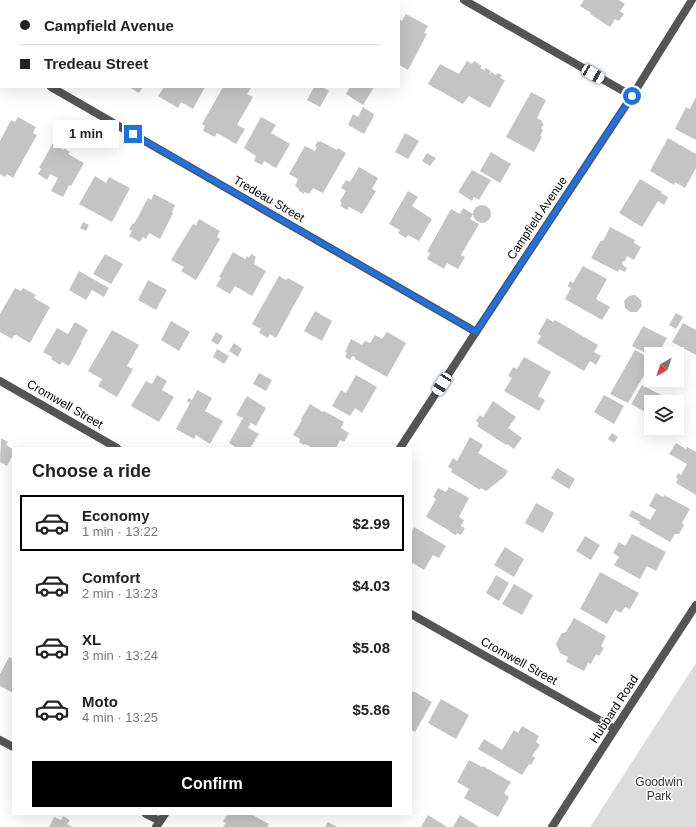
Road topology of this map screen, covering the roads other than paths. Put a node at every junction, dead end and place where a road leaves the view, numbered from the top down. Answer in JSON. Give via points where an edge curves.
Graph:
{"nodes":[{"id":1,"x":464,"y":0,"type":"edge"},
{"id":2,"x":692,"y":0,"type":"edge"},
{"id":3,"x":53,"y":88,"type":"edge"},
{"id":4,"x":632,"y":96,"type":"junction"},
{"id":5,"x":476,"y":332,"type":"junction"},
{"id":6,"x":0,"y":381,"type":"edge"},
{"id":7,"x":116,"y":447,"type":"edge"},
{"id":8,"x":401,"y":447,"type":"edge"},
{"id":9,"x":696,"y":605,"type":"edge"},
{"id":10,"x":412,"y":615,"type":"edge"},
{"id":11,"x":615,"y":728,"type":"junction"},
{"id":12,"x":0,"y":740,"type":"edge"},
{"id":13,"x":12,"y":746,"type":"edge"},
{"id":14,"x":148,"y":815,"type":"edge"},
{"id":15,"x":161,"y":821,"type":"edge"},
{"id":16,"x":552,"y":827,"type":"edge"}],
"edges":[{"from":1,"to":4,"type":"street"},
{"from":2,"to":4,"type":"street","name":"Campfield Avenue"},
{"from":3,"to":5,"type":"street","name":"Tredeau Street"},
{"from":4,"to":5,"type":"street","name":"Campfield Avenue"},
{"from":5,"to":8,"type":"street","name":"Campfield Avenue"},
{"from":6,"to":7,"type":"street","name":"Cromwell Street"},
{"from":9,"to":11,"type":"street","name":"Hubbard Road"},
{"from":10,"to":11,"type":"street","name":"Cromwell Street"},
{"from":11,"to":16,"type":"street","name":"Hubbard Road"},
{"from":12,"to":13,"type":"street"},
{"from":14,"to":15,"type":"street"}]}
